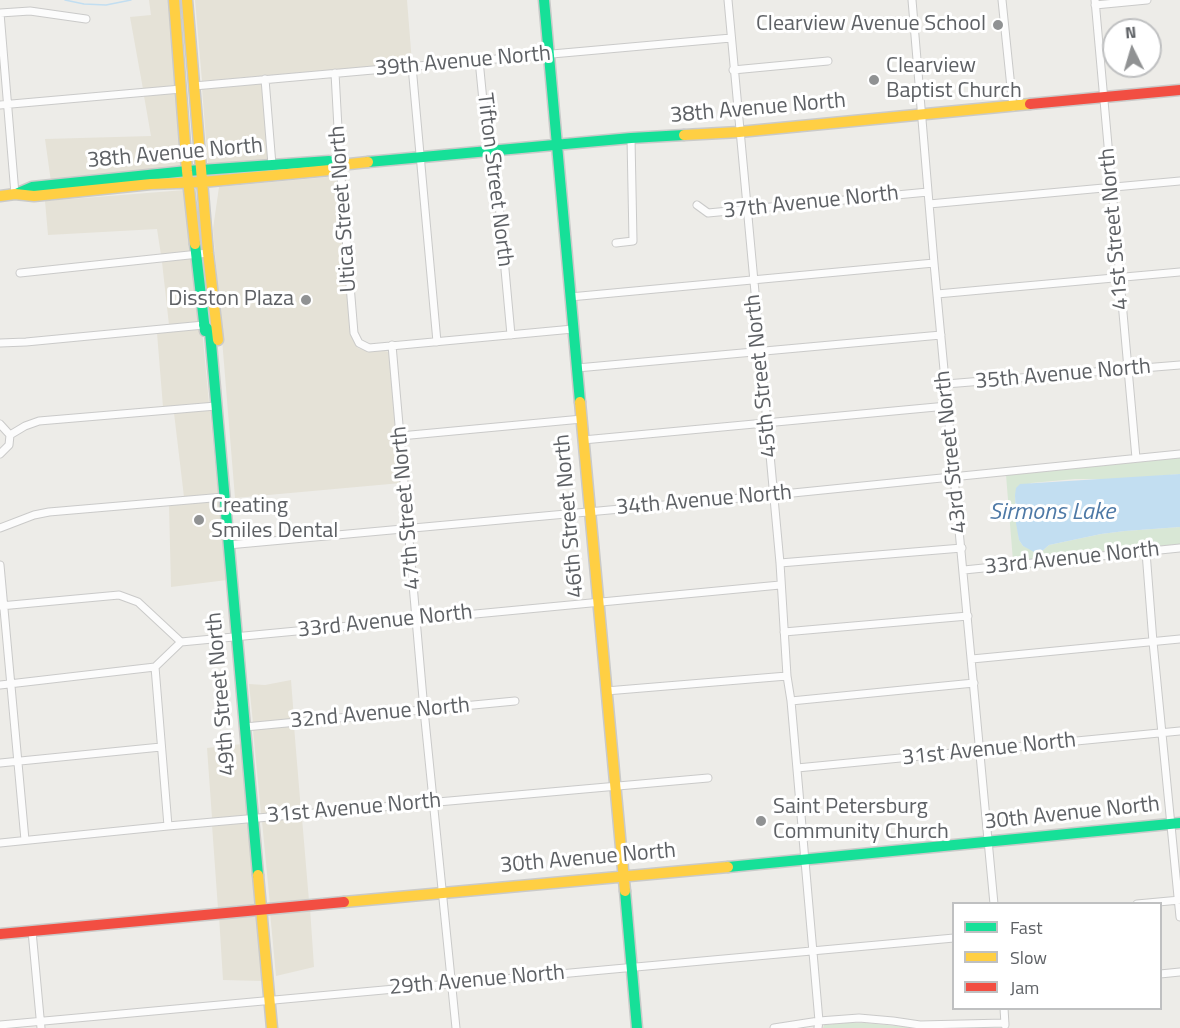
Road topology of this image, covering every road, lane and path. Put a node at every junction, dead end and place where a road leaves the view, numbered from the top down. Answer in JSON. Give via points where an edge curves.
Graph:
{"nodes":[{"id":1,"x":174,"y":0,"type":"edge"},
{"id":2,"x":187,"y":0,"type":"edge"},
{"id":3,"x":544,"y":0,"type":"edge"},
{"id":4,"x":728,"y":0,"type":"edge"},
{"id":5,"x":912,"y":0,"type":"edge"},
{"id":6,"x":1002,"y":0,"type":"edge"},
{"id":7,"x":1147,"y":0,"type":"edge"},
{"id":8,"x":1095,"y":2,"type":"edge"},
{"id":9,"x":0,"y":13,"type":"edge"},
{"id":10,"x":86,"y":19,"type":"dead end"},
{"id":11,"x":731,"y":38,"type":"junction"},
{"id":12,"x":549,"y":55,"type":"junction"},
{"id":13,"x":479,"y":60,"type":"junction"},
{"id":14,"x":828,"y":61,"type":"dead end"},
{"id":15,"x":412,"y":66,"type":"junction"},
{"id":16,"x":733,"y":70,"type":"junction"},
{"id":17,"x":334,"y":73,"type":"junction"},
{"id":18,"x":265,"y":79,"type":"junction"},
{"id":19,"x":194,"y":86,"type":"junction"},
{"id":20,"x":181,"y":89,"type":"junction"},
{"id":21,"x":1180,"y":90,"type":"edge"},
{"id":22,"x":1102,"y":98,"type":"junction"},
{"id":23,"x":4,"y":105,"type":"edge"},
{"id":24,"x":1012,"y":106,"type":"junction"},
{"id":25,"x":922,"y":115,"type":"junction"},
{"id":26,"x":739,"y":132,"type":"junction"},
{"id":27,"x":631,"y":138,"type":"junction"},
{"id":28,"x":556,"y":146,"type":"junction"},
{"id":29,"x":488,"y":152,"type":"junction"},
{"id":30,"x":420,"y":158,"type":"junction"},
{"id":31,"x":272,"y":165,"type":"junction"},
{"id":32,"x":340,"y":165,"type":"junction"},
{"id":33,"x":202,"y":176,"type":"junction"},
{"id":34,"x":188,"y":177,"type":"junction"},
{"id":35,"x":1180,"y":181,"type":"edge"},
{"id":36,"x":1111,"y":188,"type":"junction"},
{"id":37,"x":928,"y":192,"type":"junction"},
{"id":38,"x":15,"y":194,"type":"junction"},
{"id":39,"x":0,"y":196,"type":"edge"},
{"id":40,"x":929,"y":204,"type":"junction"},
{"id":41,"x":697,"y":205,"type":"dead end"},
{"id":42,"x":747,"y":209,"type":"junction"},
{"id":43,"x":616,"y":243,"type":"dead end"},
{"id":44,"x":208,"y":253,"type":"junction"},
{"id":45,"x":195,"y":255,"type":"junction"},
{"id":46,"x":934,"y":263,"type":"junction"},
{"id":47,"x":1180,"y":272,"type":"edge"},
{"id":48,"x":20,"y":273,"type":"dead end"},
{"id":49,"x":1119,"y":277,"type":"junction"},
{"id":50,"x":752,"y":280,"type":"junction"},
{"id":51,"x":937,"y":294,"type":"junction"},
{"id":52,"x":570,"y":297,"type":"junction"},
{"id":53,"x":215,"y":311,"type":"junction"},
{"id":54,"x":204,"y":325,"type":"junction"},
{"id":55,"x":573,"y":329,"type":"junction"},
{"id":56,"x":511,"y":335,"type":"junction"},
{"id":57,"x":941,"y":335,"type":"junction"},
{"id":58,"x":0,"y":342,"type":"edge"},
{"id":59,"x":437,"y":342,"type":"junction"},
{"id":60,"x":392,"y":345,"type":"junction"},
{"id":61,"x":760,"y":352,"type":"junction"},
{"id":62,"x":212,"y":356,"type":"junction"},
{"id":63,"x":1180,"y":366,"type":"edge"},
{"id":64,"x":577,"y":368,"type":"junction"},
{"id":65,"x":1128,"y":370,"type":"junction"},
{"id":66,"x":946,"y":384,"type":"junction"},
{"id":67,"x":216,"y":406,"type":"junction"},
{"id":68,"x":947,"y":406,"type":"junction"},
{"id":69,"x":582,"y":419,"type":"junction"},
{"id":70,"x":767,"y":423,"type":"junction"},
{"id":71,"x":0,"y":424,"type":"edge"},
{"id":72,"x":10,"y":435,"type":"junction"},
{"id":73,"x":400,"y":436,"type":"junction"},
{"id":74,"x":583,"y":440,"type":"junction"},
{"id":75,"x":0,"y":454,"type":"edge"},
{"id":76,"x":1180,"y":454,"type":"edge"},
{"id":77,"x":1136,"y":458,"type":"junction"},
{"id":78,"x":954,"y":477,"type":"junction"},
{"id":79,"x":773,"y":495,"type":"junction"},
{"id":80,"x":224,"y":497,"type":"junction"},
{"id":81,"x":590,"y":511,"type":"junction"},
{"id":82,"x":0,"y":528,"type":"edge"},
{"id":83,"x":408,"y":528,"type":"junction"},
{"id":84,"x":228,"y":545,"type":"junction"},
{"id":85,"x":962,"y":548,"type":"junction"},
{"id":86,"x":1180,"y":548,"type":"edge"},
{"id":87,"x":1146,"y":552,"type":"junction"},
{"id":88,"x":780,"y":563,"type":"junction"},
{"id":89,"x":0,"y":565,"type":"edge"},
{"id":90,"x":964,"y":570,"type":"junction"},
{"id":91,"x":780,"y":585,"type":"junction"},
{"id":92,"x":597,"y":603,"type":"junction"},
{"id":93,"x":2,"y":606,"type":"edge"},
{"id":94,"x":968,"y":616,"type":"junction"},
{"id":95,"x":417,"y":619,"type":"junction"},
{"id":96,"x":784,"y":632,"type":"junction"},
{"id":97,"x":237,"y":637,"type":"junction"},
{"id":98,"x":1180,"y":639,"type":"edge"},
{"id":99,"x":181,"y":642,"type":"junction"},
{"id":100,"x":1153,"y":642,"type":"junction"},
{"id":101,"x":972,"y":659,"type":"junction"},
{"id":102,"x":155,"y":667,"type":"junction"},
{"id":103,"x":787,"y":676,"type":"junction"},
{"id":104,"x":974,"y":683,"type":"junction"},
{"id":105,"x":11,"y":684,"type":"junction"},
{"id":106,"x":0,"y":685,"type":"edge"},
{"id":107,"x":606,"y":691,"type":"junction"},
{"id":108,"x":515,"y":701,"type":"dead end"},
{"id":109,"x":791,"y":701,"type":"junction"},
{"id":110,"x":424,"y":710,"type":"junction"},
{"id":111,"x":245,"y":727,"type":"junction"},
{"id":112,"x":1180,"y":731,"type":"edge"},
{"id":113,"x":1161,"y":733,"type":"junction"},
{"id":114,"x":161,"y":747,"type":"junction"},
{"id":115,"x":981,"y":750,"type":"junction"},
{"id":116,"x":19,"y":762,"type":"junction"},
{"id":117,"x":0,"y":763,"type":"edge"},
{"id":118,"x":797,"y":768,"type":"junction"},
{"id":119,"x":708,"y":778,"type":"dead end"},
{"id":120,"x":615,"y":786,"type":"junction"},
{"id":121,"x":435,"y":802,"type":"junction"},
{"id":122,"x":253,"y":819,"type":"junction"},
{"id":123,"x":1175,"y":824,"type":"edge"},
{"id":124,"x":168,"y":825,"type":"junction"},
{"id":125,"x":25,"y":840,"type":"junction"},
{"id":126,"x":0,"y":843,"type":"edge"},
{"id":127,"x":989,"y":843,"type":"junction"},
{"id":128,"x":805,"y":858,"type":"junction"},
{"id":129,"x":623,"y":876,"type":"junction"},
{"id":130,"x":443,"y":892,"type":"junction"},
{"id":131,"x":1179,"y":900,"type":"edge"},
{"id":132,"x":994,"y":902,"type":"edge"},
{"id":133,"x":1151,"y":902,"type":"edge"},
{"id":134,"x":260,"y":909,"type":"junction"},
{"id":135,"x":1180,"y":917,"type":"edge"},
{"id":136,"x":32,"y":931,"type":"junction"},
{"id":137,"x":0,"y":934,"type":"edge"},
{"id":138,"x":952,"y":938,"type":"edge"},
{"id":139,"x":813,"y":950,"type":"junction"},
{"id":140,"x":631,"y":967,"type":"junction"},
{"id":141,"x":1180,"y":972,"type":"edge"},
{"id":142,"x":1162,"y":974,"type":"edge"},
{"id":143,"x":453,"y":983,"type":"junction"},
{"id":144,"x":270,"y":1001,"type":"junction"},
{"id":145,"x":1004,"y":1010,"type":"edge"},
{"id":146,"x":819,"y":1024,"type":"edge"},
{"id":147,"x":0,"y":1025,"type":"edge"},
{"id":148,"x":41,"y":1025,"type":"edge"},
{"id":149,"x":1005,"y":1026,"type":"edge"},
{"id":150,"x":920,"y":1027,"type":"edge"},
{"id":151,"x":272,"y":1028,"type":"edge"},
{"id":152,"x":456,"y":1028,"type":"edge"},
{"id":153,"x":637,"y":1028,"type":"edge"},
{"id":154,"x":774,"y":1028,"type":"edge"}],
"edges":[{"from":1,"to":20,"type":"main road","name":"49th Street North"},
{"from":2,"to":19,"type":"main road","name":"49th Street North"},
{"from":3,"to":12,"type":"main road","name":"46th Street North"},
{"from":4,"to":11,"type":"street","name":"45th Street North"},
{"from":5,"to":25,"type":"street","name":"43rd Street North"},
{"from":6,"to":24,"type":"street"},
{"from":7,"to":8,"type":"street"},
{"from":8,"to":22,"type":"street","name":"41st Street North"},
{"from":9,"to":10,"type":"street","via":[[30,11]]},
{"from":9,"to":23,"type":"street"},
{"from":11,"to":12,"type":"street","name":"39th Avenue North"},
{"from":11,"to":16,"type":"street","name":"45th Street North"},
{"from":12,"to":13,"type":"street","name":"39th Avenue North"},
{"from":12,"to":28,"type":"main road","name":"46th Street North"},
{"from":13,"to":15,"type":"street","name":"39th Avenue North"},
{"from":13,"to":29,"type":"street","name":"Tifton Street North"},
{"from":14,"to":16,"type":"street"},
{"from":15,"to":17,"type":"street","name":"39th Avenue North"},
{"from":15,"to":30,"type":"street"},
{"from":16,"to":26,"type":"street","name":"45th Street North"},
{"from":17,"to":18,"type":"street","name":"39th Avenue North"},
{"from":17,"to":32,"type":"street","name":"Utica Street North"},
{"from":18,"to":19,"type":"street","name":"39th Avenue North"},
{"from":18,"to":31,"type":"street"},
{"from":19,"to":33,"type":"main road","name":"49th Street North"},
{"from":20,"to":23,"type":"street"},
{"from":20,"to":34,"type":"main road","name":"49th Street North"},
{"from":21,"to":22,"type":"main road","name":"38th Avenue North"},
{"from":22,"to":24,"type":"main road","name":"38th Avenue North"},
{"from":22,"to":36,"type":"street","name":"41st Street North"},
{"from":23,"to":38,"type":"street"},
{"from":24,"to":25,"type":"main road","name":"38th Avenue North"},
{"from":25,"to":26,"type":"main road","name":"38th Avenue North"},
{"from":25,"to":37,"type":"street","name":"43rd Street North"},
{"from":26,"to":27,"type":"main road","name":"38th Avenue North"},
{"from":26,"to":42,"type":"street","name":"45th Street North"},
{"from":27,"to":28,"type":"main road","name":"38th Avenue North"},
{"from":27,"to":43,"type":"street","via":[[633,241]]},
{"from":28,"to":29,"type":"main road","name":"38th Avenue North"},
{"from":28,"to":52,"type":"main road","name":"46th Street North"},
{"from":29,"to":30,"type":"main road","name":"38th Avenue North"},
{"from":29,"to":56,"type":"street","name":"Tifton Street North","via":[[495,160]]},
{"from":30,"to":32,"type":"main road","name":"38th Avenue North"},
{"from":30,"to":59,"type":"street"},
{"from":31,"to":32,"type":"main road","name":"38th Avenue North","via":[[329,161]]},
{"from":31,"to":33,"type":"main road","name":"38th Avenue North"},
{"from":32,"to":33,"type":"main road","name":"38th Avenue North","via":[[330,170]]},
{"from":32,"to":60,"type":"street","name":"Utica Street North","via":[[354,333],[359,343],[369,348]]},
{"from":33,"to":34,"type":"main road","name":"38th Avenue North"},
{"from":33,"to":44,"type":"main road","name":"49th Street North"},
{"from":34,"to":38,"type":"main road","name":"38th Avenue North","via":[[34,196]]},
{"from":34,"to":45,"type":"main road","name":"49th Street North"},
{"from":35,"to":36,"type":"street","name":"37th Avenue North"},
{"from":36,"to":40,"type":"street","name":"37th Avenue North"},
{"from":36,"to":49,"type":"street","name":"41st Street North"},
{"from":37,"to":40,"type":"street","name":"43rd Street North"},
{"from":37,"to":42,"type":"street","name":"37th Avenue North"},
{"from":38,"to":39,"type":"main road","name":"38th Avenue North"},
{"from":40,"to":46,"type":"street","name":"43rd Street North"},
{"from":41,"to":42,"type":"street","name":"37th Avenue North","via":[[708,213]]},
{"from":42,"to":50,"type":"street","name":"45th Street North"},
{"from":44,"to":45,"type":"street"},
{"from":44,"to":53,"type":"main road","name":"49th Street North"},
{"from":45,"to":48,"type":"street"},
{"from":45,"to":54,"type":"main road","name":"49th Street North"},
{"from":46,"to":50,"type":"street"},
{"from":46,"to":51,"type":"street","name":"43rd Street North"},
{"from":47,"to":49,"type":"street"},
{"from":49,"to":51,"type":"street"},
{"from":49,"to":65,"type":"street","name":"41st Street North"},
{"from":50,"to":52,"type":"street"},
{"from":50,"to":61,"type":"street","name":"45th Street North"},
{"from":51,"to":57,"type":"street","name":"43rd Street North"},
{"from":52,"to":55,"type":"main road","name":"46th Street North"},
{"from":53,"to":54,"type":"main road"},
{"from":53,"to":62,"type":"main road","name":"49th Street North","via":[[218,347]]},
{"from":54,"to":58,"type":"street"},
{"from":54,"to":62,"type":"main road","name":"49th Street North"},
{"from":55,"to":56,"type":"street"},
{"from":55,"to":64,"type":"main road","name":"46th Street North"},
{"from":56,"to":59,"type":"street"},
{"from":57,"to":61,"type":"street"},
{"from":57,"to":66,"type":"street","name":"43rd Street North"},
{"from":59,"to":60,"type":"street"},
{"from":60,"to":73,"type":"street","name":"47th Street North"},
{"from":61,"to":64,"type":"street"},
{"from":61,"to":70,"type":"street","name":"45th Street North"},
{"from":62,"to":67,"type":"main road","name":"49th Street North"},
{"from":63,"to":65,"type":"street","name":"35th Avenue North"},
{"from":64,"to":69,"type":"main road","name":"46th Street North"},
{"from":65,"to":66,"type":"street","name":"35th Avenue North"},
{"from":65,"to":77,"type":"street","name":"41st Street North"},
{"from":66,"to":68,"type":"street","name":"43rd Street North"},
{"from":67,"to":72,"type":"street","via":[[39,421]]},
{"from":67,"to":80,"type":"main road","name":"49th Street North"},
{"from":68,"to":70,"type":"street","name":"35th Avenue North"},
{"from":68,"to":78,"type":"street","name":"43rd Street North"},
{"from":69,"to":73,"type":"street"},
{"from":69,"to":74,"type":"main road","name":"46th Street North"},
{"from":70,"to":74,"type":"street","name":"35th Avenue North"},
{"from":70,"to":79,"type":"street","name":"45th Street North"},
{"from":71,"to":72,"type":"street"},
{"from":72,"to":75,"type":"street","via":[[9,445]]},
{"from":73,"to":83,"type":"street","name":"47th Street North"},
{"from":74,"to":81,"type":"main road","name":"46th Street North"},
{"from":76,"to":77,"type":"street","name":"34th Avenue North"},
{"from":77,"to":78,"type":"street","name":"34th Avenue North"},
{"from":78,"to":79,"type":"street","name":"34th Avenue North"},
{"from":78,"to":85,"type":"street","name":"43rd Street North"},
{"from":79,"to":81,"type":"street","name":"34th Avenue North"},
{"from":79,"to":88,"type":"street","name":"45th Street North"},
{"from":80,"to":82,"type":"street","via":[[49,512]]},
{"from":80,"to":84,"type":"main road","name":"49th Street North"},
{"from":81,"to":83,"type":"street","name":"34th Avenue North"},
{"from":81,"to":92,"type":"main road","name":"46th Street North"},
{"from":83,"to":84,"type":"street","name":"34th Avenue North"},
{"from":83,"to":95,"type":"street","name":"47th Street North"},
{"from":84,"to":97,"type":"main road","name":"49th Street North"},
{"from":85,"to":88,"type":"street","name":"33rd Avenue North"},
{"from":85,"to":90,"type":"street","name":"43rd Street North"},
{"from":86,"to":87,"type":"street","name":"33rd Avenue North"},
{"from":87,"to":90,"type":"street","name":"33rd Avenue North"},
{"from":87,"to":100,"type":"street"},
{"from":88,"to":91,"type":"street","name":"45th Street North"},
{"from":89,"to":93,"type":"street"},
{"from":90,"to":94,"type":"street","name":"43rd Street North"},
{"from":91,"to":92,"type":"street","name":"33rd Avenue North"},
{"from":91,"to":96,"type":"street","name":"45th Street North"},
{"from":92,"to":95,"type":"street","name":"33rd Avenue North"},
{"from":92,"to":107,"type":"main road","name":"46th Street North"},
{"from":93,"to":99,"type":"street","via":[[119,595],[138,602]]},
{"from":93,"to":105,"type":"street"},
{"from":94,"to":96,"type":"street"},
{"from":94,"to":101,"type":"street","name":"43rd Street North"},
{"from":95,"to":97,"type":"street","name":"33rd Avenue North"},
{"from":95,"to":110,"type":"street","name":"47th Street North"},
{"from":96,"to":103,"type":"street","name":"45th Street North"},
{"from":97,"to":99,"type":"street","name":"33rd Avenue North"},
{"from":97,"to":111,"type":"main road","name":"49th Street North"},
{"from":98,"to":100,"type":"street"},
{"from":99,"to":102,"type":"street"},
{"from":100,"to":101,"type":"street"},
{"from":100,"to":113,"type":"street"},
{"from":101,"to":104,"type":"street","name":"43rd Street North"},
{"from":102,"to":105,"type":"street"},
{"from":102,"to":114,"type":"street"},
{"from":103,"to":107,"type":"street"},
{"from":103,"to":109,"type":"street","name":"45th Street North"},
{"from":104,"to":109,"type":"street"},
{"from":104,"to":115,"type":"street","name":"43rd Street North"},
{"from":105,"to":106,"type":"street"},
{"from":105,"to":116,"type":"street"},
{"from":107,"to":120,"type":"main road","name":"46th Street North"},
{"from":108,"to":110,"type":"street","name":"32nd Avenue North"},
{"from":109,"to":118,"type":"street","name":"45th Street North"},
{"from":110,"to":111,"type":"street","name":"32nd Avenue North"},
{"from":110,"to":121,"type":"street","name":"47th Street North"},
{"from":111,"to":122,"type":"main road","name":"49th Street North"},
{"from":112,"to":113,"type":"street","name":"31st Avenue North"},
{"from":113,"to":115,"type":"street","name":"31st Avenue North"},
{"from":113,"to":123,"type":"street"},
{"from":114,"to":116,"type":"street"},
{"from":114,"to":124,"type":"street"},
{"from":115,"to":118,"type":"street","name":"31st Avenue North"},
{"from":115,"to":127,"type":"street","name":"43rd Street North"},
{"from":116,"to":117,"type":"street"},
{"from":116,"to":125,"type":"street"},
{"from":118,"to":128,"type":"street","name":"45th Street North"},
{"from":119,"to":120,"type":"street","name":"31st Avenue North"},
{"from":120,"to":121,"type":"street","name":"31st Avenue North"},
{"from":120,"to":129,"type":"main road","name":"46th Street North"},
{"from":121,"to":122,"type":"street","name":"31st Avenue North"},
{"from":121,"to":130,"type":"street","name":"47th Street North"},
{"from":122,"to":124,"type":"street","name":"31st Avenue North"},
{"from":122,"to":134,"type":"main road","name":"49th Street North"},
{"from":123,"to":127,"type":"main road","name":"30th Avenue North"},
{"from":123,"to":131,"type":"street"},
{"from":124,"to":125,"type":"street","name":"31st Avenue North"},
{"from":125,"to":126,"type":"street","name":"31st Avenue North"},
{"from":127,"to":128,"type":"main road","name":"30th Avenue North"},
{"from":127,"to":132,"type":"street","name":"43rd Street North"},
{"from":128,"to":129,"type":"main road","name":"30th Avenue North"},
{"from":128,"to":139,"type":"street","name":"45th Street North"},
{"from":129,"to":130,"type":"main road","name":"30th Avenue North"},
{"from":129,"to":140,"type":"main road","name":"46th Street North"},
{"from":130,"to":134,"type":"main road","name":"30th Avenue North"},
{"from":130,"to":143,"type":"street","name":"47th Street North"},
{"from":131,"to":133,"type":"street"},
{"from":131,"to":135,"type":"street"},
{"from":134,"to":136,"type":"main road","name":"30th Avenue North"},
{"from":134,"to":144,"type":"main road","name":"49th Street North"},
{"from":136,"to":137,"type":"main road","name":"30th Avenue North"},
{"from":136,"to":148,"type":"street"},
{"from":138,"to":139,"type":"street","name":"29th Avenue North"},
{"from":139,"to":140,"type":"street","name":"29th Avenue North"},
{"from":139,"to":146,"type":"street","name":"45th Street North"},
{"from":140,"to":143,"type":"street","name":"29th Avenue North"},
{"from":140,"to":153,"type":"main road","name":"46th Street North"},
{"from":141,"to":142,"type":"street"},
{"from":143,"to":144,"type":"street","name":"29th Avenue North"},
{"from":143,"to":152,"type":"street","name":"47th Street North"},
{"from":144,"to":148,"type":"street","name":"29th Avenue North"},
{"from":144,"to":151,"type":"main road","name":"49th Street North"},
{"from":145,"to":149,"type":"street"},
{"from":146,"to":150,"type":"street","via":[[859,1018]]},
{"from":146,"to":154,"type":"street"},
{"from":147,"to":148,"type":"street","name":"29th Avenue North"},
{"from":149,"to":150,"type":"street"}]}
